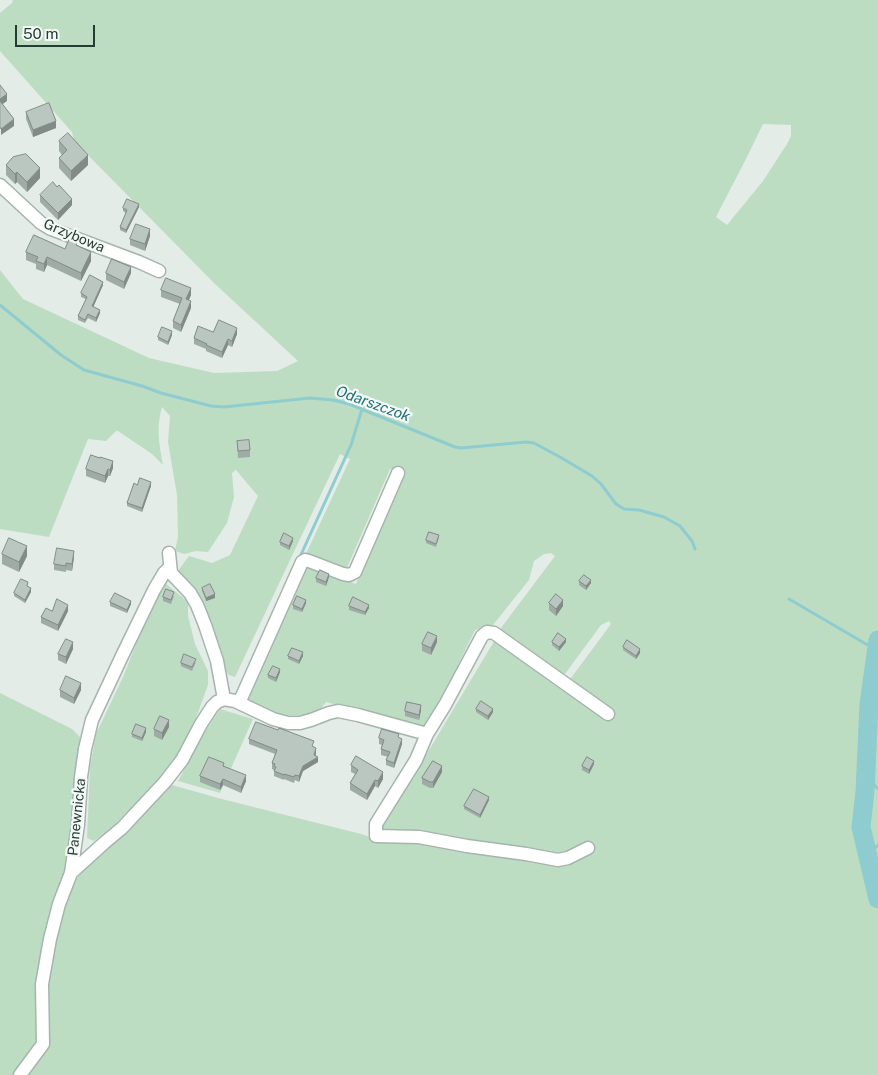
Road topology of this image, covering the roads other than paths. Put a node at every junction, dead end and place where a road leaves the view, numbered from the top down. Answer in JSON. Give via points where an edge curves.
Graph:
{"nodes":[{"id":1,"x":0,"y":185,"type":"edge"},
{"id":2,"x":159,"y":270,"type":"dead end"},
{"id":3,"x":398,"y":473,"type":"dead end"},
{"id":4,"x":169,"y":553,"type":"dead end"},
{"id":5,"x":170,"y":568,"type":"junction"},
{"id":6,"x":224,"y":699,"type":"junction"},
{"id":7,"x":239,"y":703,"type":"junction"},
{"id":8,"x":608,"y":714,"type":"dead end"},
{"id":9,"x":427,"y":734,"type":"junction"},
{"id":10,"x":588,"y":848,"type":"dead end"},
{"id":11,"x":71,"y":873,"type":"junction"},
{"id":12,"x":20,"y":1075,"type":"edge"}],
"edges":[{"from":1,"to":2,"type":"street","name":"Grzybowa","via":[[41,223]]},
{"from":3,"to":7,"type":"street","via":[[355,572],[343,574],[309,561],[302,562]]},
{"from":4,"to":5,"type":"street"},
{"from":5,"to":6,"type":"street","via":[[197,605],[216,660]]},
{"from":5,"to":11,"type":"street","name":"Panewnicka","via":[[154,590],[92,720],[81,777]]},
{"from":6,"to":7,"type":"street"},
{"from":6,"to":11,"type":"street","via":[[212,707],[182,760],[165,782],[122,828]]},
{"from":7,"to":9,"type":"street","via":[[288,723],[300,723],[338,711]]},
{"from":8,"to":9,"type":"street","via":[[494,633],[487,632]]},
{"from":9,"to":10,"type":"street","via":[[416,760],[376,824],[376,836],[419,837],[558,860]]},
{"from":11,"to":12,"type":"street","name":"Panewnicka","via":[[59,904],[42,984],[43,1044]]}]}
